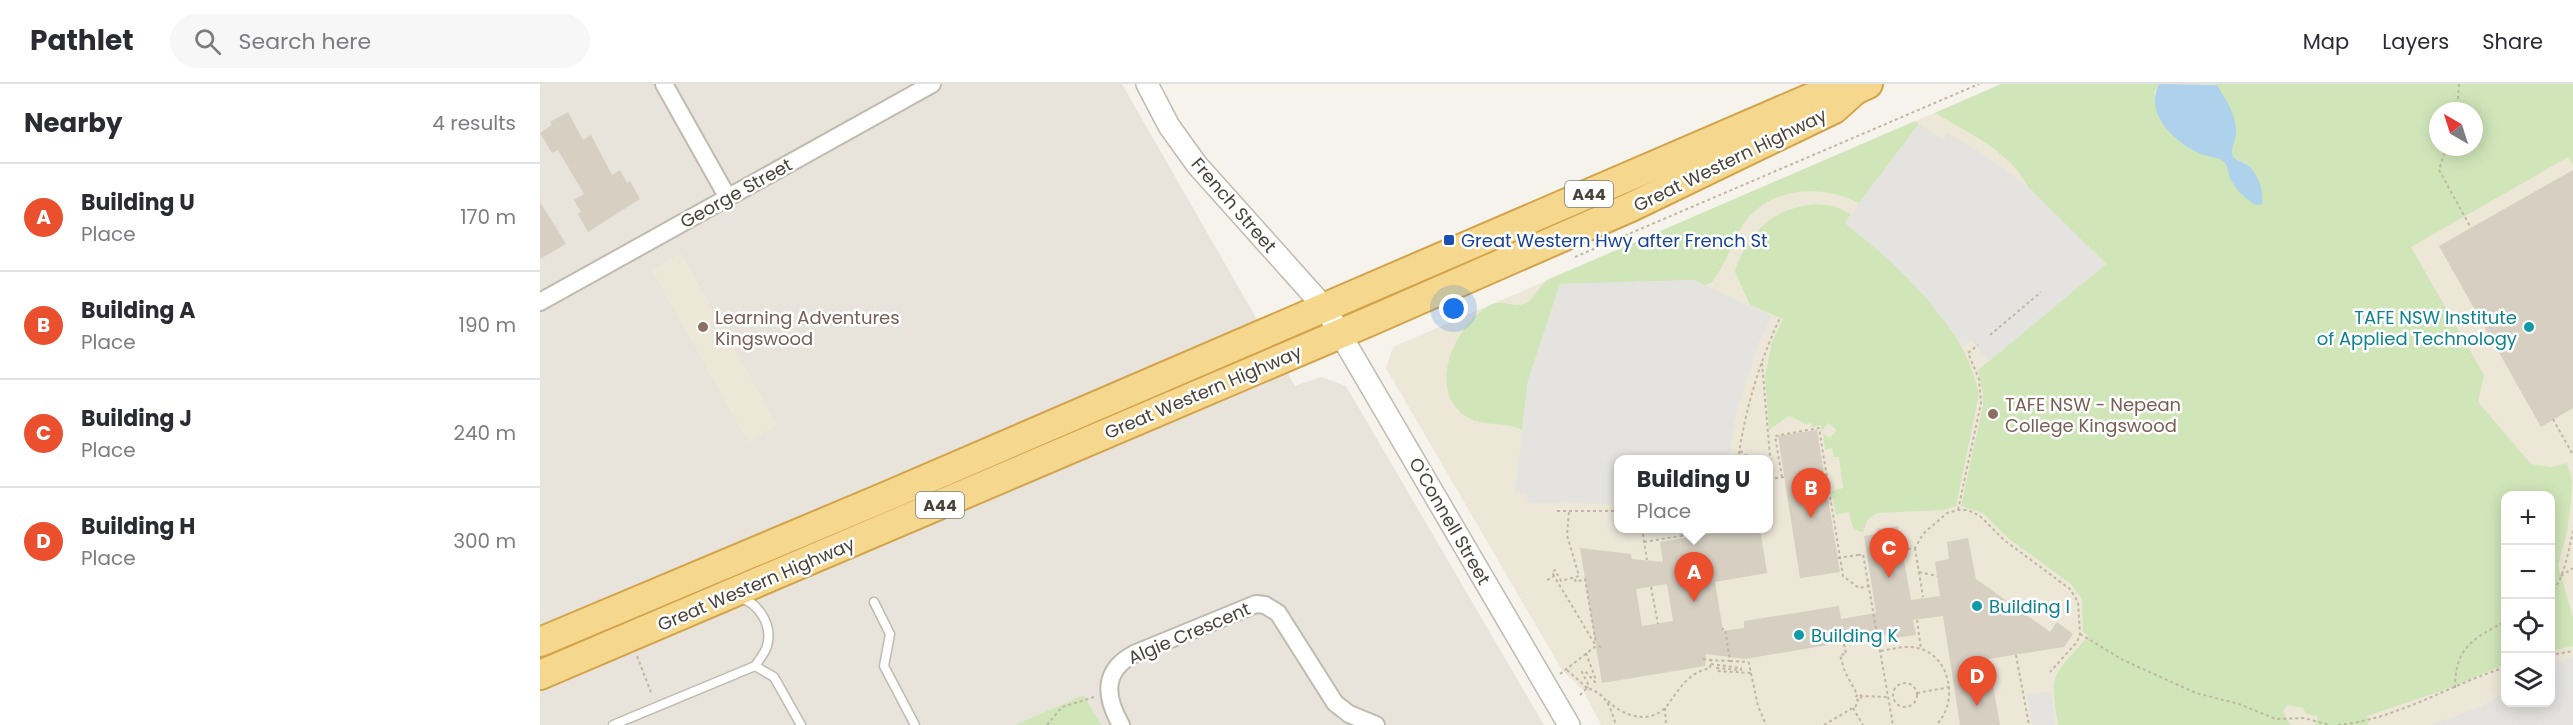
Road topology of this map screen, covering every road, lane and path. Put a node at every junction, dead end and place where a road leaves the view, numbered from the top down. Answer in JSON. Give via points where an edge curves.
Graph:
{"nodes":[{"id":1,"x":664,"y":84,"type":"edge"},
{"id":2,"x":932,"y":84,"type":"edge"},
{"id":3,"x":1147,"y":84,"type":"edge"},
{"id":4,"x":1979,"y":84,"type":"edge"},
{"id":5,"x":2459,"y":84,"type":"edge"},
{"id":6,"x":1862,"y":87,"type":"edge"},
{"id":7,"x":2458,"y":102,"type":"edge"},
{"id":8,"x":2443,"y":156,"type":"edge"},
{"id":9,"x":728,"y":198,"type":"junction"},
{"id":10,"x":2471,"y":228,"type":"dead end"},
{"id":11,"x":1569,"y":258,"type":"dead end"},
{"id":12,"x":2041,"y":292,"type":"dead end"},
{"id":13,"x":540,"y":303,"type":"edge"},
{"id":14,"x":1780,"y":318,"type":"dead end"},
{"id":15,"x":1332,"y":320,"type":"junction"},
{"id":16,"x":1990,"y":335,"type":"dead end"},
{"id":17,"x":1978,"y":345,"type":"dead end"},
{"id":18,"x":1762,"y":360,"type":"junction"},
{"id":19,"x":2553,"y":419,"type":"dead end"},
{"id":20,"x":1739,"y":451,"type":"junction"},
{"id":21,"x":1738,"y":455,"type":"edge"},
{"id":22,"x":1746,"y":455,"type":"edge"},
{"id":23,"x":1769,"y":455,"type":"edge"},
{"id":24,"x":2573,"y":455,"type":"edge"},
{"id":25,"x":1773,"y":479,"type":"edge"},
{"id":26,"x":1958,"y":510,"type":"junction"},
{"id":27,"x":1557,"y":511,"type":"dead end"},
{"id":28,"x":1569,"y":511,"type":"junction"},
{"id":29,"x":1614,"y":511,"type":"edge"},
{"id":30,"x":2573,"y":531,"type":"edge"},
{"id":31,"x":1643,"y":533,"type":"edge"},
{"id":32,"x":1683,"y":533,"type":"edge"},
{"id":33,"x":1700,"y":533,"type":"edge"},
{"id":34,"x":1682,"y":536,"type":"junction"},
{"id":35,"x":1644,"y":542,"type":"junction"},
{"id":36,"x":1915,"y":548,"type":"junction"},
{"id":37,"x":1902,"y":550,"type":"dead end"},
{"id":38,"x":1838,"y":558,"type":"dead end"},
{"id":39,"x":1647,"y":561,"type":"dead end"},
{"id":40,"x":2573,"y":568,"type":"edge"},
{"id":41,"x":1919,"y":572,"type":"junction"},
{"id":42,"x":1554,"y":576,"type":"junction"},
{"id":43,"x":1937,"y":576,"type":"dead end"},
{"id":44,"x":2561,"y":576,"type":"junction"},
{"id":45,"x":1574,"y":577,"type":"junction"},
{"id":46,"x":1547,"y":580,"type":"dead end"},
{"id":47,"x":1869,"y":586,"type":"junction"},
{"id":48,"x":2555,"y":586,"type":"edge"},
{"id":49,"x":1651,"y":587,"type":"dead end"},
{"id":50,"x":728,"y":597,"type":"junction"},
{"id":51,"x":1923,"y":597,"type":"dead end"},
{"id":52,"x":874,"y":602,"type":"dead end"},
{"id":53,"x":1917,"y":620,"type":"dead end"},
{"id":54,"x":2501,"y":623,"type":"edge"},
{"id":55,"x":1658,"y":624,"type":"dead end"},
{"id":56,"x":1722,"y":629,"type":"dead end"},
{"id":57,"x":2080,"y":634,"type":"junction"},
{"id":58,"x":540,"y":642,"type":"edge"},
{"id":59,"x":1845,"y":644,"type":"dead end"},
{"id":60,"x":1596,"y":646,"type":"junction"},
{"id":61,"x":1603,"y":647,"type":"dead end"},
{"id":62,"x":1922,"y":649,"type":"junction"},
{"id":63,"x":635,"y":650,"type":"dead end"},
{"id":64,"x":1881,"y":651,"type":"junction"},
{"id":65,"x":2573,"y":651,"type":"edge"},
{"id":66,"x":1586,"y":654,"type":"junction"},
{"id":67,"x":2555,"y":654,"type":"edge"},
{"id":68,"x":2016,"y":655,"type":"dead end"},
{"id":69,"x":1704,"y":659,"type":"dead end"},
{"id":70,"x":1711,"y":660,"type":"junction"},
{"id":71,"x":1730,"y":661,"type":"junction"},
{"id":72,"x":1711,"y":664,"type":"junction"},
{"id":73,"x":755,"y":666,"type":"junction"},
{"id":74,"x":1566,"y":669,"type":"junction"},
{"id":75,"x":2501,"y":669,"type":"edge"},
{"id":76,"x":1751,"y":672,"type":"junction"},
{"id":77,"x":2050,"y":672,"type":"dead end"},
{"id":78,"x":1560,"y":674,"type":"dead end"},
{"id":79,"x":540,"y":675,"type":"edge"},
{"id":80,"x":1950,"y":687,"type":"junction"},
{"id":81,"x":1587,"y":688,"type":"junction"},
{"id":82,"x":2455,"y":688,"type":"junction"},
{"id":83,"x":1916,"y":693,"type":"junction"},
{"id":84,"x":1580,"y":694,"type":"dead end"},
{"id":85,"x":1857,"y":694,"type":"junction"},
{"id":86,"x":1109,"y":695,"type":"junction"},
{"id":87,"x":1862,"y":696,"type":"junction"},
{"id":88,"x":1888,"y":697,"type":"junction"},
{"id":89,"x":1893,"y":697,"type":"junction"},
{"id":90,"x":1608,"y":701,"type":"junction"},
{"id":91,"x":1857,"y":701,"type":"junction"},
{"id":92,"x":657,"y":707,"type":"junction"},
{"id":93,"x":1665,"y":708,"type":"junction"},
{"id":94,"x":1853,"y":708,"type":"junction"},
{"id":95,"x":613,"y":725,"type":"edge"},
{"id":96,"x":801,"y":725,"type":"edge"},
{"id":97,"x":915,"y":725,"type":"edge"},
{"id":98,"x":1047,"y":725,"type":"edge"},
{"id":99,"x":1120,"y":725,"type":"edge"},
{"id":100,"x":1376,"y":725,"type":"edge"},
{"id":101,"x":1569,"y":725,"type":"edge"},
{"id":102,"x":1616,"y":725,"type":"edge"},
{"id":103,"x":1666,"y":725,"type":"edge"},
{"id":104,"x":1766,"y":725,"type":"edge"},
{"id":105,"x":1824,"y":725,"type":"edge"},
{"id":106,"x":1863,"y":725,"type":"edge"},
{"id":107,"x":1893,"y":725,"type":"edge"},
{"id":108,"x":1936,"y":725,"type":"edge"},
{"id":109,"x":2029,"y":725,"type":"edge"},
{"id":110,"x":2330,"y":725,"type":"edge"},
{"id":111,"x":2338,"y":725,"type":"edge"}],
"edges":[{"from":1,"to":9,"type":"street"},
{"from":2,"to":9,"type":"street","name":"George Street"},
{"from":3,"to":15,"type":"street","name":"French Street","via":[[1169,126],[1197,165]]},
{"from":4,"to":11,"type":"path"},
{"from":5,"to":7,"type":"path"},
{"from":6,"to":15,"type":"highway","name":"Great Western Highway","number":"A44","via":[[1834,110],[1631,207]]},
{"from":8,"to":10,"type":"path","via":[[2439,170]]},
{"from":9,"to":13,"type":"street","name":"George Street"},
{"from":12,"to":16,"type":"path"},
{"from":14,"to":18,"type":"path"},
{"from":15,"to":50,"type":"highway","name":"Great Western Highway","number":"A44"},
{"from":15,"to":58,"type":"highway","name":"Great Western Highway","number":"A44","via":[[885,497]]},
{"from":15,"to":101,"type":"street","name":"O'Connell Street"},
{"from":17,"to":26,"type":"path","via":[[1968,353],[1979,379],[1981,403]]},
{"from":18,"to":20,"type":"path"},
{"from":18,"to":23,"type":"path"},
{"from":19,"to":24,"type":"path"},
{"from":20,"to":21,"type":"path"},
{"from":20,"to":22,"type":"path"},
{"from":25,"to":47,"type":"path","via":[[1783,477],[1775,436],[1819,428],[1843,576],[1859,588]]},
{"from":26,"to":36,"type":"path","via":[[1937,520]]},
{"from":26,"to":57,"type":"path","via":[[1980,516],[2004,540],[2070,589],[2078,602]]},
{"from":27,"to":28,"type":"path"},
{"from":28,"to":29,"type":"path"},
{"from":28,"to":45,"type":"path","via":[[1567,536],[1579,576]]},
{"from":30,"to":44,"type":"path"},
{"from":31,"to":35,"type":"path"},
{"from":32,"to":34,"type":"path"},
{"from":33,"to":34,"type":"path"},
{"from":34,"to":35,"type":"path"},
{"from":35,"to":39,"type":"path"},
{"from":36,"to":37,"type":"path"},
{"from":36,"to":41,"type":"path"},
{"from":38,"to":47,"type":"path","bridge":true,"via":[[1863,554]]},
{"from":40,"to":44,"type":"path"},
{"from":41,"to":43,"type":"path"},
{"from":41,"to":51,"type":"path"},
{"from":42,"to":45,"type":"path","via":[[1554,570],[1561,581]]},
{"from":42,"to":46,"type":"path"},
{"from":42,"to":60,"type":"path"},
{"from":44,"to":48,"type":"path"},
{"from":45,"to":60,"type":"path","via":[[1576,582],[1586,579]]},
{"from":47,"to":64,"type":"path"},
{"from":49,"to":55,"type":"path"},
{"from":50,"to":73,"type":"lane","via":[[752,601],[765,620],[767,648]]},
{"from":50,"to":79,"type":"highway","name":"Great Western Highway","number":"A44"},
{"from":52,"to":97,"type":"lane","via":[[890,634],[884,666]]},
{"from":53,"to":62,"type":"path"},
{"from":54,"to":82,"type":"path","via":[[2472,640],[2464,650],[2455,674]]},
{"from":56,"to":71,"type":"path","via":[[1725,628]]},
{"from":57,"to":77,"type":"path"},
{"from":57,"to":110,"type":"path","via":[[2123,660],[2196,693],[2276,719],[2304,718]]},
{"from":59,"to":85,"type":"path","via":[[1846,654],[1840,655]]},
{"from":60,"to":61,"type":"path"},
{"from":60,"to":66,"type":"path"},
{"from":62,"to":64,"type":"path"},
{"from":62,"to":80,"type":"path","via":[[1943,668]]},
{"from":63,"to":92,"type":"path"},
{"from":64,"to":88,"type":"path"},
{"from":65,"to":67,"type":"path"},
{"from":66,"to":74,"type":"path"},
{"from":66,"to":81,"type":"path","via":[[1596,680],[1582,672]]},
{"from":68,"to":109,"type":"path"},
{"from":69,"to":70,"type":"path"},
{"from":70,"to":71,"type":"path"},
{"from":70,"to":72,"type":"path"},
{"from":71,"to":76,"type":"path","via":[[1749,661]]},
{"from":72,"to":76,"type":"path","via":[[1741,668],[1717,671]]},
{"from":72,"to":93,"type":"path","via":[[1689,677]]},
{"from":73,"to":92,"type":"lane"},
{"from":73,"to":96,"type":"lane","via":[[774,677]]},
{"from":74,"to":78,"type":"path"},
{"from":74,"to":81,"type":"path"},
{"from":75,"to":82,"type":"path"},
{"from":76,"to":104,"type":"path"},
{"from":80,"to":83,"type":"path"},
{"from":80,"to":108,"type":"path","via":[[1947,710]]},
{"from":81,"to":84,"type":"path"},
{"from":81,"to":90,"type":"path"},
{"from":82,"to":111,"type":"path","via":[[2382,716]]},
{"from":83,"to":89,"type":"path","via":[[1915,701],[1908,706],[1901,706]]},
{"from":83,"to":89,"type":"path","via":[[1910,684],[1902,683]]},
{"from":85,"to":87,"type":"path"},
{"from":85,"to":91,"type":"path"},
{"from":86,"to":98,"type":"path","via":[[1062,707]]},
{"from":86,"to":99,"type":"street"},
{"from":86,"to":100,"type":"street","name":"Algie Crescent","via":[[1112,675],[1127,658],[1246,606],[1264,605],[1284,621],[1335,703],[1349,714]]},
{"from":87,"to":88,"type":"path"},
{"from":87,"to":91,"type":"path"},
{"from":88,"to":89,"type":"path"},
{"from":88,"to":107,"type":"path"},
{"from":90,"to":93,"type":"path","via":[[1629,717],[1652,716]]},
{"from":90,"to":102,"type":"path"},
{"from":91,"to":94,"type":"path"},
{"from":92,"to":95,"type":"lane"},
{"from":93,"to":103,"type":"path"},
{"from":94,"to":105,"type":"path"},
{"from":94,"to":106,"type":"path"}]}
